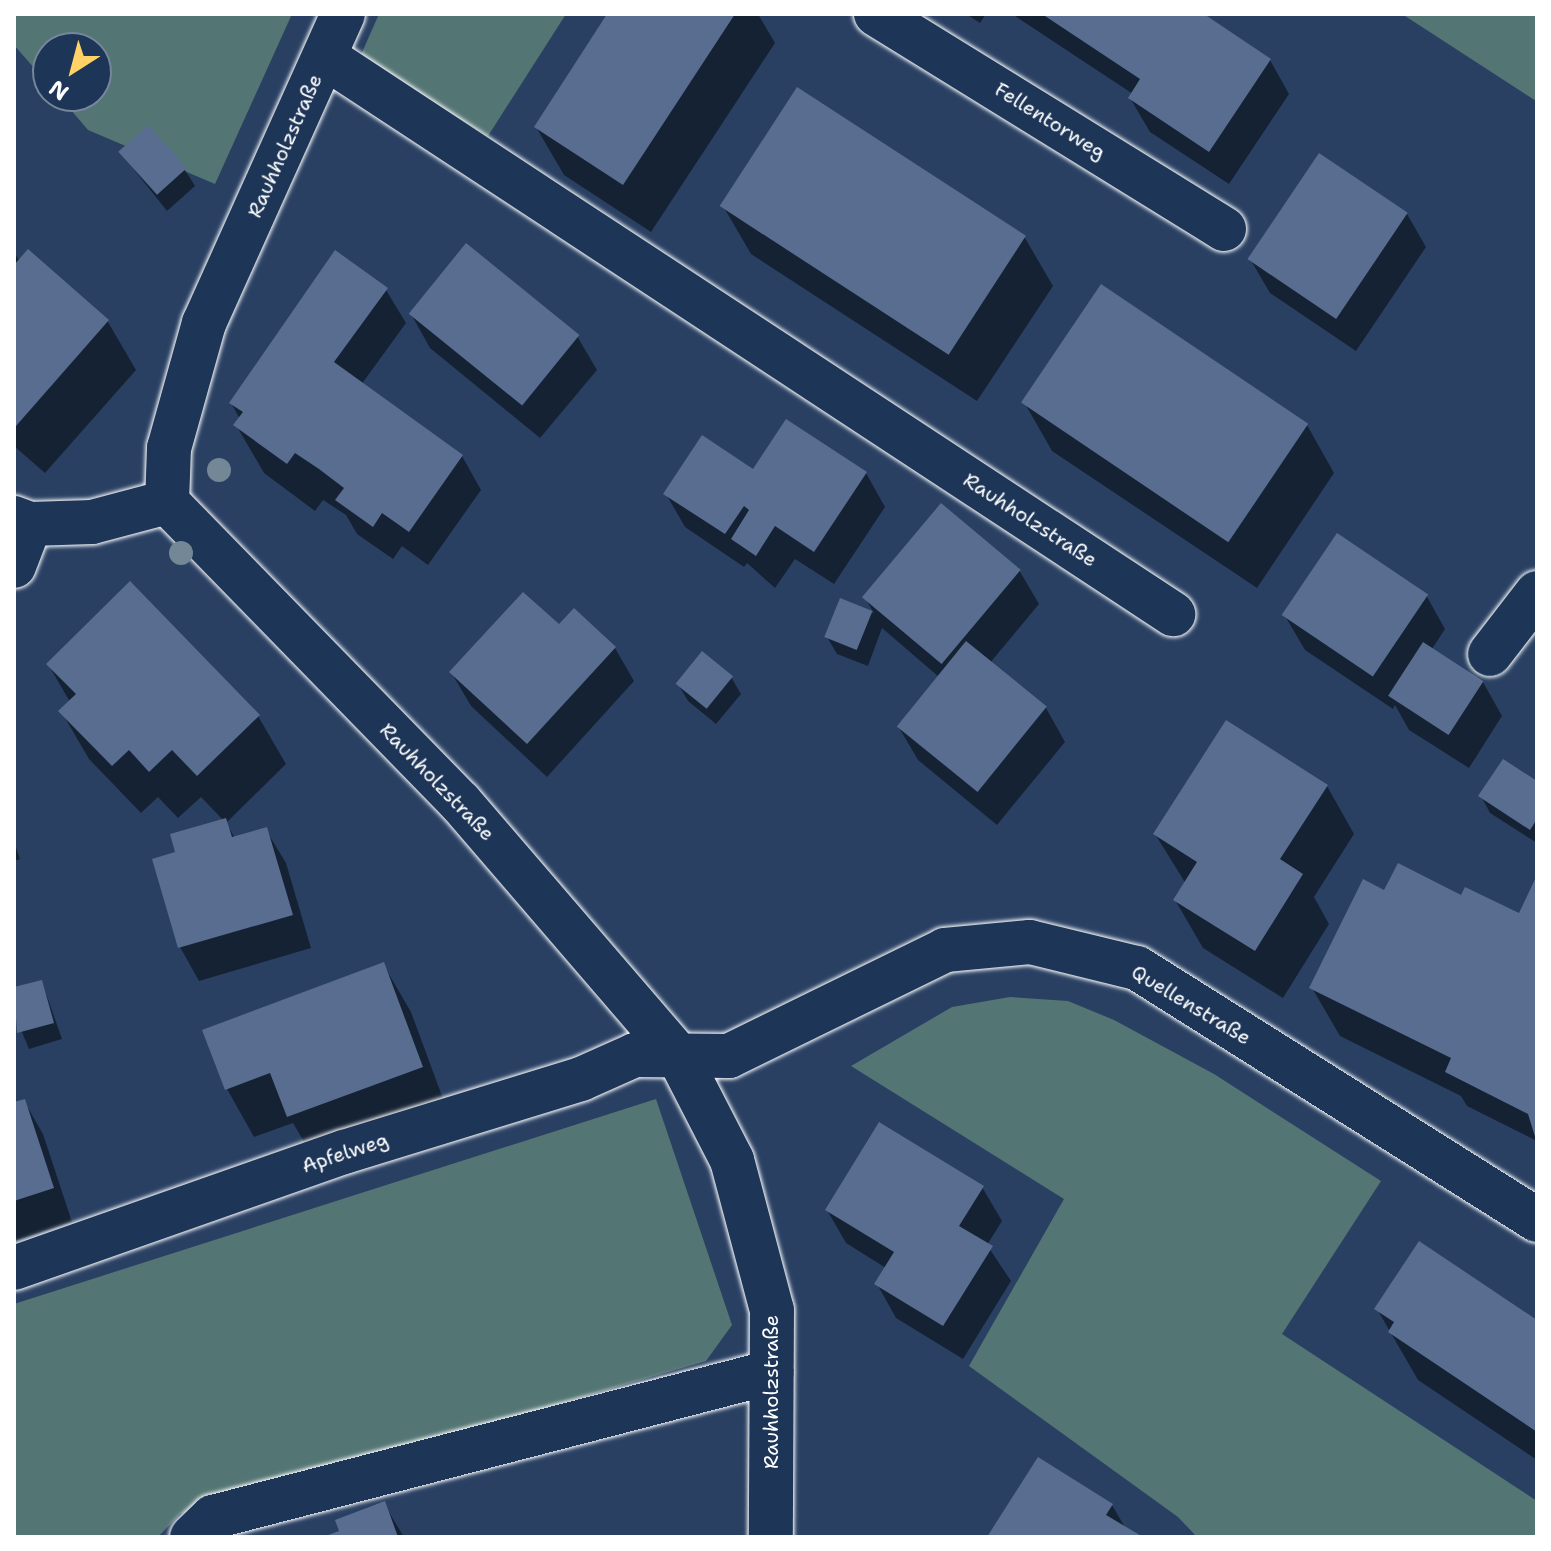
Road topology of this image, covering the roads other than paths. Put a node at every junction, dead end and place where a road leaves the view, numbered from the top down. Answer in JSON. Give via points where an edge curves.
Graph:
{"nodes":[{"id":1,"x":343,"y":14,"type":"edge"},
{"id":2,"x":876,"y":14,"type":"edge"},
{"id":3,"x":325,"y":57,"type":"junction"},
{"id":4,"x":1224,"y":229,"type":"dead end"},
{"id":5,"x":167,"y":502,"type":"junction"},
{"id":6,"x":22,"y":521,"type":"edge"},
{"id":7,"x":14,"y":566,"type":"edge"},
{"id":8,"x":1537,"y":593,"type":"edge"},
{"id":9,"x":1173,"y":614,"type":"dead end"},
{"id":10,"x":1490,"y":654,"type":"dead end"},
{"id":11,"x":679,"y":1057,"type":"junction"},
{"id":12,"x":1537,"y":1220,"type":"edge"},
{"id":13,"x":14,"y":1268,"type":"edge"},
{"id":14,"x":772,"y":1372,"type":"junction"},
{"id":15,"x":192,"y":1537,"type":"edge"},
{"id":16,"x":771,"y":1537,"type":"edge"}],
"edges":[{"from":1,"to":3,"type":"street","name":"Rauhholzstraße"},
{"from":2,"to":4,"type":"street","name":"Fellentorweg"},
{"from":3,"to":5,"type":"street","name":"Rauhholzstraße","via":[[204,323],[169,448]]},
{"from":3,"to":9,"type":"street","name":"Rauhholzstraße"},
{"from":5,"to":6,"type":"street","via":[[92,522]]},
{"from":5,"to":11,"type":"street","name":"Rauhholzstraße","via":[[460,802]]},
{"from":6,"to":7,"type":"street"},
{"from":8,"to":10,"type":"street"},
{"from":11,"to":12,"type":"street","name":"Quellenstraße","via":[[729,1056],[945,950],[1030,942],[1137,968]]},
{"from":11,"to":13,"type":"street","name":"Apfelweg","via":[[635,1055],[581,1079],[344,1152]]},
{"from":11,"to":14,"type":"street","name":"Rauhholzstraße","via":[[732,1160],[772,1310]]},
{"from":14,"to":15,"type":"street","via":[[213,1517]]},
{"from":14,"to":16,"type":"street","name":"Rauhholzstraße"}]}
